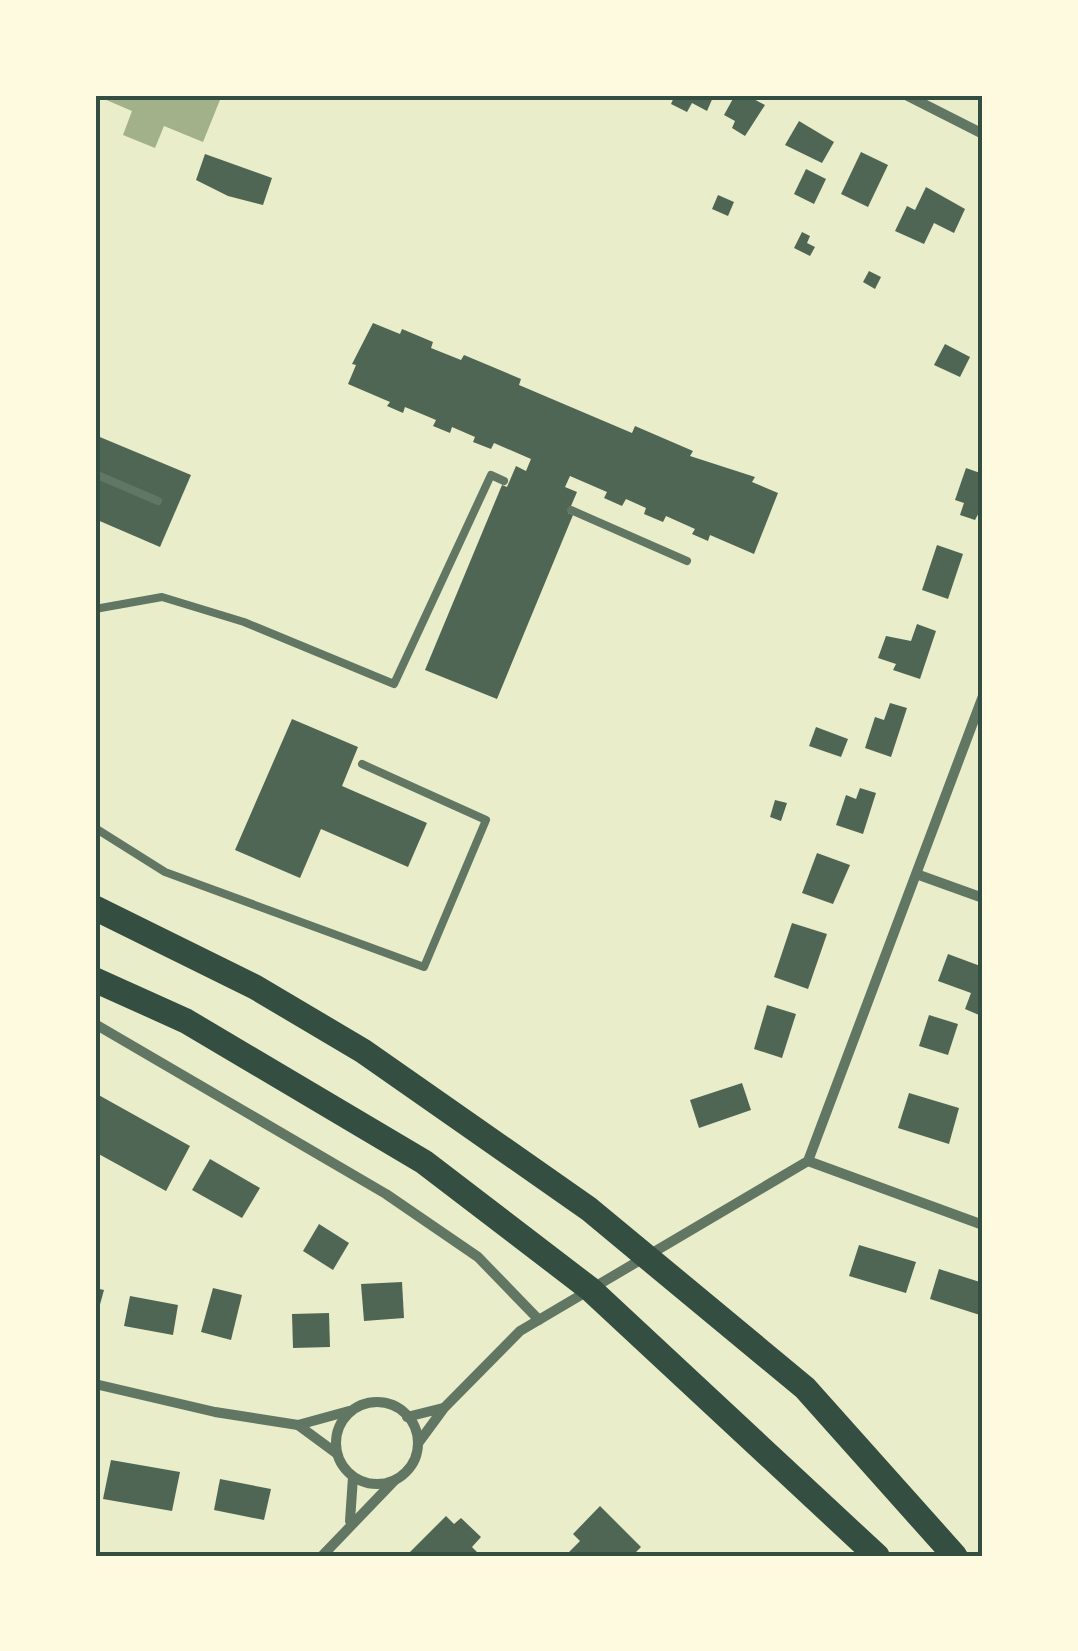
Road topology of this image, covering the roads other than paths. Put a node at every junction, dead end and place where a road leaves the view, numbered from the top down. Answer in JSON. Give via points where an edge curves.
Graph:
{"nodes":[{"id":1,"x":906,"y":95,"type":"edge"},
{"id":2,"x":983,"y":134,"type":"edge"},
{"id":3,"x":95,"y":474,"type":"edge"},
{"id":4,"x":504,"y":481,"type":"dead end"},
{"id":5,"x":158,"y":501,"type":"dead end"},
{"id":6,"x":571,"y":510,"type":"dead end"},
{"id":7,"x":687,"y":562,"type":"dead end"},
{"id":8,"x":95,"y":608,"type":"edge"},
{"id":9,"x":983,"y":696,"type":"edge"},
{"id":10,"x":362,"y":764,"type":"dead end"},
{"id":11,"x":95,"y":828,"type":"edge"},
{"id":12,"x":919,"y":875,"type":"junction"},
{"id":13,"x":983,"y":898,"type":"edge"},
{"id":14,"x":95,"y":908,"type":"edge"},
{"id":15,"x":95,"y":980,"type":"edge"},
{"id":16,"x":95,"y":1024,"type":"edge"},
{"id":17,"x":808,"y":1161,"type":"junction"},
{"id":18,"x":983,"y":1225,"type":"edge"},
{"id":19,"x":644,"y":1258,"type":"junction"},
{"id":20,"x":590,"y":1290,"type":"junction"},
{"id":21,"x":538,"y":1320,"type":"junction"},
{"id":22,"x":95,"y":1384,"type":"edge"},
{"id":23,"x":444,"y":1408,"type":"junction"},
{"id":24,"x":348,"y":1411,"type":"junction"},
{"id":25,"x":407,"y":1417,"type":"junction"},
{"id":26,"x":298,"y":1424,"type":"junction"},
{"id":27,"x":418,"y":1442,"type":"junction"},
{"id":28,"x":336,"y":1452,"type":"junction"},
{"id":29,"x":353,"y":1477,"type":"junction"},
{"id":30,"x":395,"y":1480,"type":"junction"},
{"id":31,"x":350,"y":1522,"type":"junction"},
{"id":32,"x":874,"y":1552,"type":"edge"},
{"id":33,"x":322,"y":1556,"type":"edge"},
{"id":34,"x":955,"y":1556,"type":"edge"}],
"edges":[{"from":1,"to":2,"type":"street"},
{"from":3,"to":5,"type":"lane"},
{"from":4,"to":8,"type":"lane","via":[[491,475],[394,684],[244,622],[162,597]]},
{"from":6,"to":7,"type":"lane"},
{"from":9,"to":12,"type":"street"},
{"from":10,"to":11,"type":"lane","via":[[486,820],[424,967],[165,872]]},
{"from":12,"to":13,"type":"street"},
{"from":12,"to":17,"type":"street"},
{"from":14,"to":19,"type":"main road","via":[[255,987],[363,1051],[589,1208]]},
{"from":15,"to":20,"type":"main road","via":[[186,1021],[424,1162]]},
{"from":16,"to":21,"type":"street","via":[[386,1194],[478,1258]]},
{"from":17,"to":18,"type":"street"},
{"from":17,"to":19,"type":"street"},
{"from":19,"to":20,"type":"street"},
{"from":19,"to":34,"type":"main road","via":[[805,1388]]},
{"from":20,"to":21,"type":"street"},
{"from":20,"to":32,"type":"main road"},
{"from":21,"to":23,"type":"street"},
{"from":22,"to":26,"type":"street"},
{"from":23,"to":25,"type":"street"},
{"from":23,"to":27,"type":"street"},
{"from":24,"to":25,"type":"street","via":[[385,1404]]},
{"from":24,"to":26,"type":"street"},
{"from":24,"to":28,"type":"street"},
{"from":25,"to":27,"type":"street"},
{"from":26,"to":28,"type":"street"},
{"from":27,"to":30,"type":"street","via":[[407,1473]]},
{"from":28,"to":29,"type":"street"},
{"from":29,"to":30,"type":"street"},
{"from":29,"to":31,"type":"street"},
{"from":30,"to":31,"type":"street"},
{"from":31,"to":33,"type":"street"}]}
